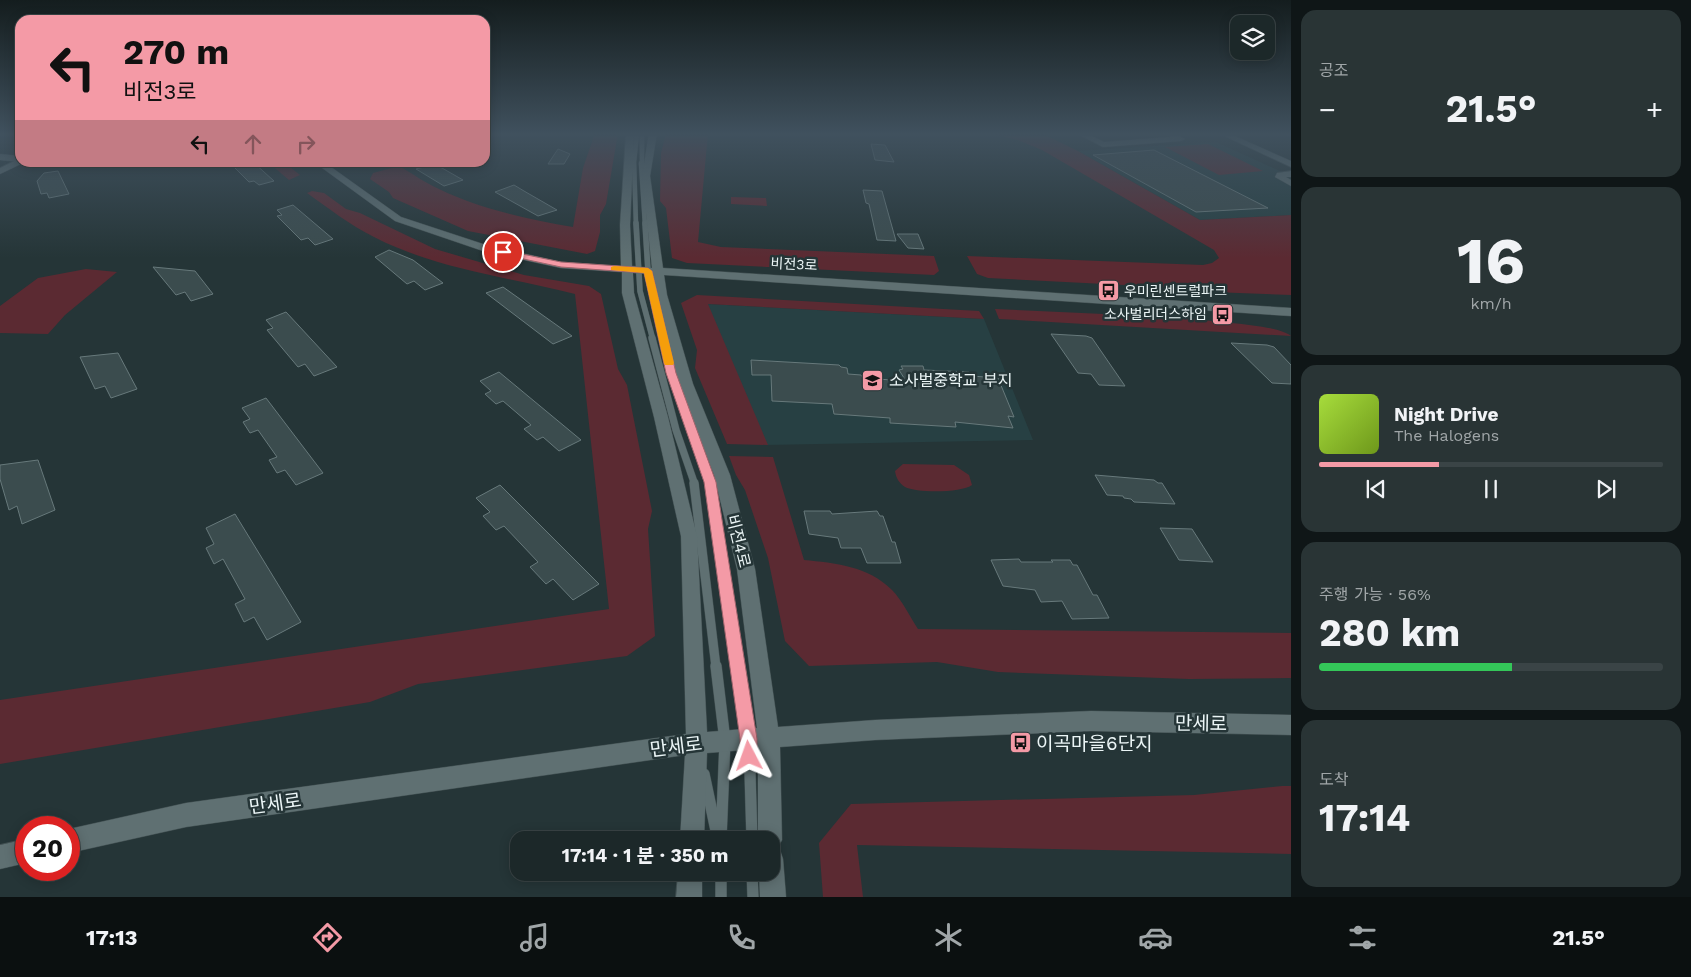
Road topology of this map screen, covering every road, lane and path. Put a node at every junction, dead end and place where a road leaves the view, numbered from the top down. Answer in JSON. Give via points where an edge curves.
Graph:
{"nodes":[{"id":1,"x":336,"y":175,"type":"edge"},
{"id":2,"x":628,"y":175,"type":"edge"},
{"id":3,"x":635,"y":175,"type":"edge"},
{"id":4,"x":641,"y":175,"type":"edge"},
{"id":5,"x":1282,"y":175,"type":"edge"},
{"id":6,"x":646,"y":176,"type":"edge"},
{"id":7,"x":1291,"y":183,"type":"edge"},
{"id":8,"x":642,"y":270,"type":"junction"},
{"id":9,"x":1291,"y":312,"type":"edge"},
{"id":10,"x":1291,"y":725,"type":"edge"},
{"id":11,"x":759,"y":738,"type":"junction"},
{"id":12,"x":725,"y":741,"type":"junction"},
{"id":13,"x":697,"y":743,"type":"junction"},
{"id":14,"x":692,"y":831,"type":"edge"},
{"id":15,"x":717,"y":831,"type":"edge"},
{"id":16,"x":720,"y":831,"type":"edge"},
{"id":17,"x":753,"y":831,"type":"edge"},
{"id":18,"x":769,"y":831,"type":"edge"},
{"id":19,"x":80,"y":839,"type":"edge"},
{"id":20,"x":15,"y":854,"type":"edge"},
{"id":21,"x":0,"y":857,"type":"edge"},
{"id":22,"x":690,"y":881,"type":"edge"},
{"id":23,"x":721,"y":881,"type":"edge"},
{"id":24,"x":752,"y":881,"type":"edge"},
{"id":25,"x":773,"y":881,"type":"edge"},
{"id":26,"x":689,"y":897,"type":"edge"},
{"id":27,"x":721,"y":897,"type":"edge"},
{"id":28,"x":753,"y":897,"type":"edge"},
{"id":29,"x":774,"y":897,"type":"edge"}],
"edges":[{"from":1,"to":8,"type":"main road","name":"비전3로","via":[[398,219],[484,248],[561,265]]},
{"from":2,"to":8,"type":"main road","name":"비전4로","via":[[625,225]]},
{"from":3,"to":8,"type":"lane"},
{"from":4,"to":8,"type":"lane"},
{"from":5,"to":7,"type":"main road","via":[[1279,178]]},
{"from":6,"to":8,"type":"main road","name":"비전4로"},
{"from":8,"to":9,"type":"main road","name":"비전3로"},
{"from":8,"to":11,"type":"main road","name":"비전4로","via":[[661,295],[686,384],[722,475],[746,569]]},
{"from":8,"to":12,"type":"lane","via":[[640,291],[676,430],[695,484]]},
{"from":8,"to":13,"type":"main road","name":"비전4로","via":[[628,293],[689,536]]},
{"from":10,"to":11,"type":"main road","name":"만세로","via":[[1091,721]]},
{"from":11,"to":12,"type":"main road","name":"만세로"},
{"from":11,"to":17,"type":"lane"},
{"from":11,"to":18,"type":"main road","name":"비전4로"},
{"from":12,"to":13,"type":"main road","name":"만세로"},
{"from":12,"to":16,"type":"lane"},
{"from":13,"to":14,"type":"main road","name":"비전4로"},
{"from":13,"to":15,"type":"lane"},
{"from":13,"to":19,"type":"main road","name":"만세로","via":[[186,815]]},
{"from":20,"to":21,"type":"main road"},
{"from":22,"to":26,"type":"main road"},
{"from":23,"to":27,"type":"lane"},
{"from":24,"to":28,"type":"lane"},
{"from":25,"to":29,"type":"main road"}]}
